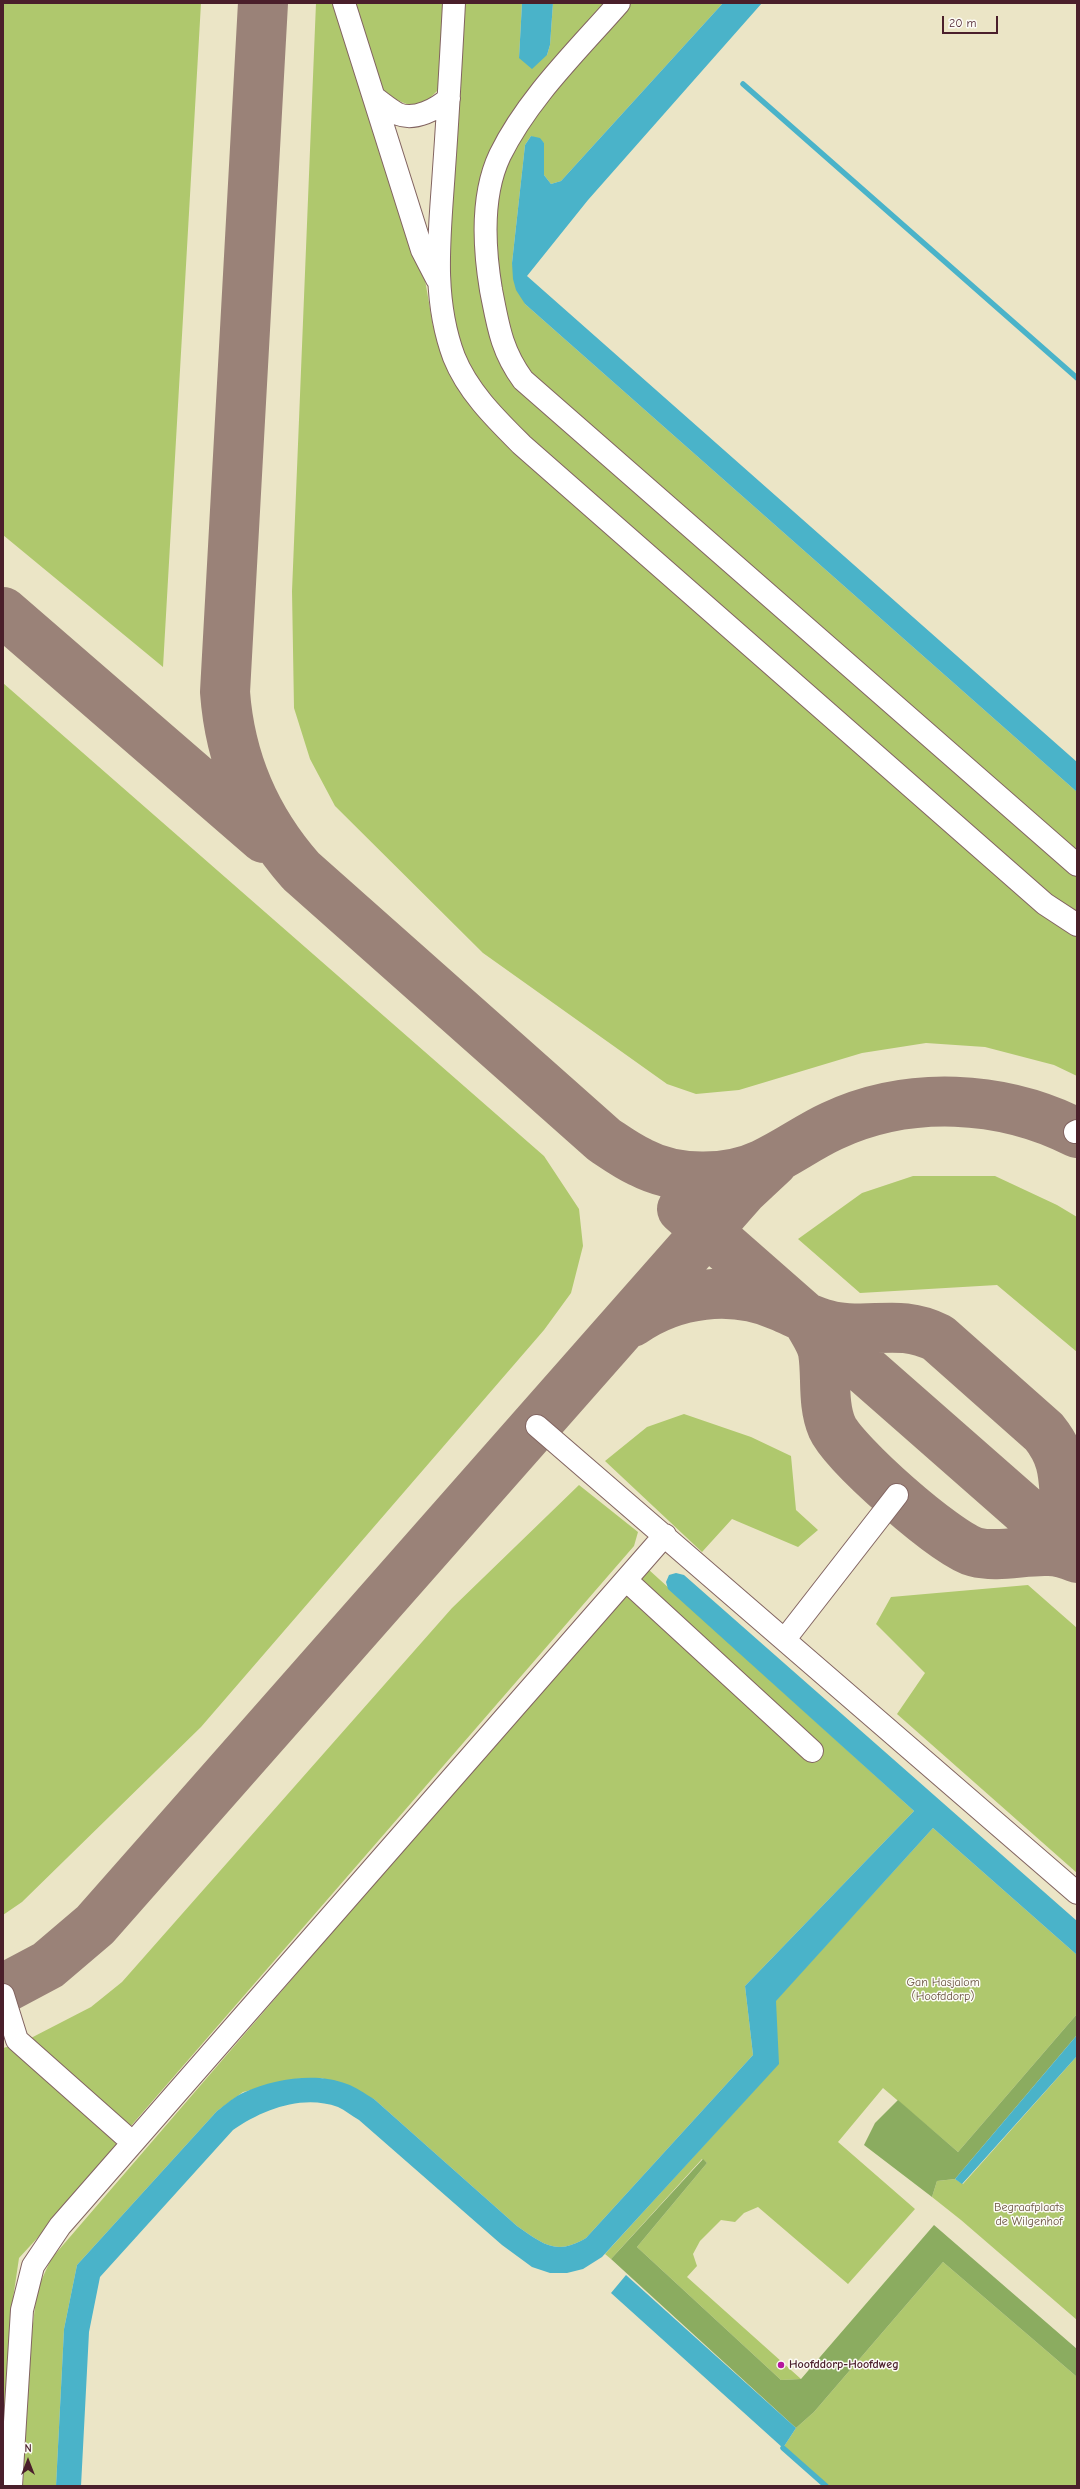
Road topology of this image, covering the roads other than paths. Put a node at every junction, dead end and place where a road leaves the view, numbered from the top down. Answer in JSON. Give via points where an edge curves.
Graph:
{"nodes":[{"id":1,"x":344,"y":3,"type":"edge"},
{"id":2,"x":454,"y":3,"type":"edge"},
{"id":3,"x":619,"y":3,"type":"edge"},
{"id":4,"x":375,"y":98,"type":"junction"},
{"id":5,"x":449,"y":98,"type":"junction"},
{"id":6,"x":437,"y":279,"type":"junction"},
{"id":7,"x":1077,"y":865,"type":"edge"},
{"id":8,"x":1077,"y":925,"type":"edge"},
{"id":9,"x":537,"y":1426,"type":"dead end"},
{"id":10,"x":897,"y":1495,"type":"dead end"},
{"id":11,"x":665,"y":1535,"type":"junction"},
{"id":12,"x":627,"y":1581,"type":"junction"},
{"id":13,"x":785,"y":1639,"type":"junction"},
{"id":14,"x":812,"y":1751,"type":"dead end"},
{"id":15,"x":1077,"y":1893,"type":"edge"},
{"id":16,"x":3,"y":1995,"type":"edge"},
{"id":17,"x":132,"y":2142,"type":"junction"},
{"id":18,"x":11,"y":2486,"type":"edge"}],
"edges":[{"from":1,"to":4,"type":"lane"},
{"from":2,"to":5,"type":"lane"},
{"from":3,"to":7,"type":"lane","via":[[543,90],[519,122],[499,156],[489,190],[486,242],[488,274],[500,339],[510,362],[523,380]]},
{"from":4,"to":5,"type":"lane","via":[[399,114],[419,114],[438,107]]},
{"from":4,"to":6,"type":"lane","via":[[422,250]]},
{"from":5,"to":6,"type":"lane"},
{"from":6,"to":8,"type":"lane","via":[[446,333],[454,358],[468,384],[490,414],[522,445],[1039,898]]},
{"from":9,"to":11,"type":"lane"},
{"from":10,"to":13,"type":"lane"},
{"from":11,"to":12,"type":"lane"},
{"from":11,"to":13,"type":"lane"},
{"from":12,"to":14,"type":"lane"},
{"from":12,"to":17,"type":"lane"},
{"from":13,"to":15,"type":"lane"},
{"from":16,"to":17,"type":"lane","via":[[17,2040]]},
{"from":17,"to":18,"type":"lane","via":[[60,2226],[34,2266],[22,2310]]}]}
